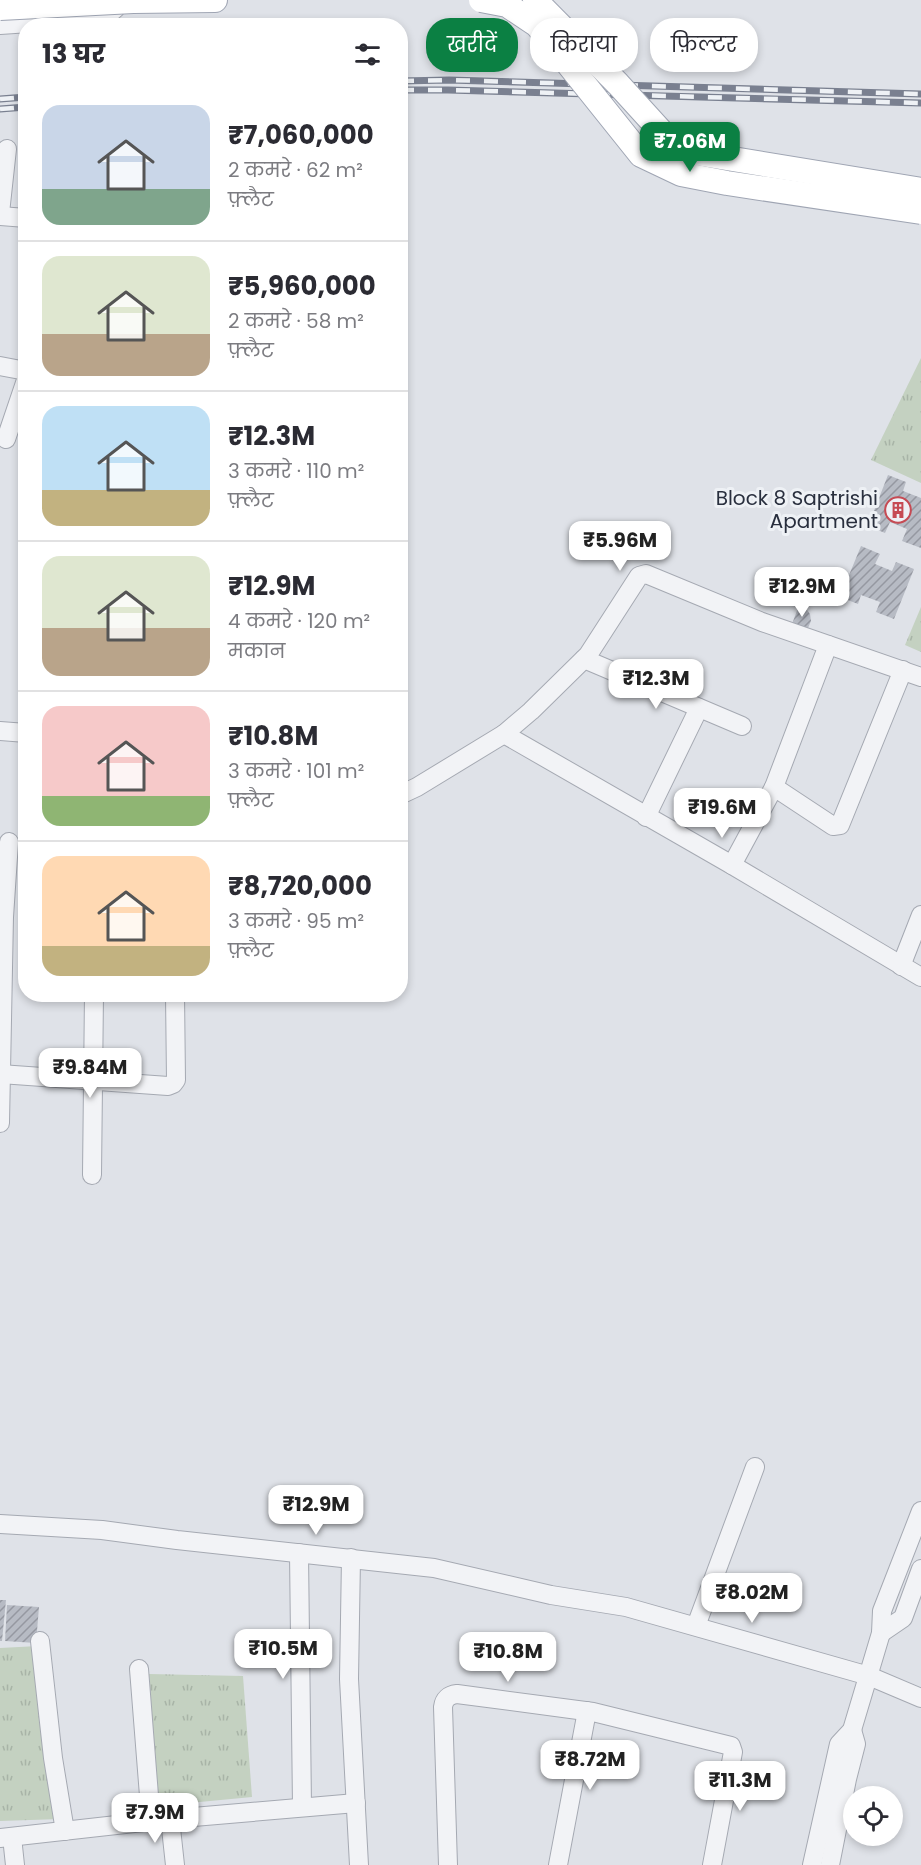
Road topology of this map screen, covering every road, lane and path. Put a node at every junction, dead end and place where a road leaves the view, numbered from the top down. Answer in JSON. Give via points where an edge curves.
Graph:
{"nodes":[{"id":1,"x":117,"y":0,"type":"edge"},
{"id":2,"x":215,"y":0,"type":"edge"},
{"id":3,"x":481,"y":0,"type":"edge"},
{"id":4,"x":535,"y":0,"type":"edge"},
{"id":5,"x":0,"y":8,"type":"edge"},
{"id":6,"x":104,"y":18,"type":"edge"},
{"id":7,"x":18,"y":24,"type":"edge"},
{"id":8,"x":0,"y":25,"type":"edge"},
{"id":9,"x":11,"y":149,"type":"edge"},
{"id":10,"x":921,"y":190,"type":"edge"},
{"id":11,"x":921,"y":212,"type":"edge"},
{"id":12,"x":0,"y":215,"type":"edge"},
{"id":13,"x":18,"y":217,"type":"edge"},
{"id":14,"x":0,"y":366,"type":"edge"},
{"id":15,"x":18,"y":369,"type":"edge"},
{"id":16,"x":18,"y":414,"type":"edge"},
{"id":17,"x":6,"y":440,"type":"dead end"},
{"id":18,"x":828,"y":645,"type":"junction"},
{"id":19,"x":584,"y":659,"type":"junction"},
{"id":20,"x":903,"y":670,"type":"junction"},
{"id":21,"x":921,"y":677,"type":"edge"},
{"id":22,"x":699,"y":708,"type":"junction"},
{"id":23,"x":742,"y":726,"type":"dead end"},
{"id":24,"x":0,"y":731,"type":"edge"},
{"id":25,"x":18,"y":732,"type":"edge"},
{"id":26,"x":504,"y":734,"type":"junction"},
{"id":27,"x":774,"y":787,"type":"junction"},
{"id":28,"x":408,"y":790,"type":"edge"},
{"id":29,"x":646,"y":817,"type":"junction"},
{"id":30,"x":12,"y":842,"type":"edge"},
{"id":31,"x":732,"y":865,"type":"junction"},
{"id":32,"x":921,"y":915,"type":"edge"},
{"id":33,"x":2,"y":917,"type":"edge"},
{"id":34,"x":2,"y":962,"type":"edge"},
{"id":35,"x":901,"y":966,"type":"junction"},
{"id":36,"x":921,"y":977,"type":"edge"},
{"id":37,"x":94,"y":1002,"type":"edge"},
{"id":38,"x":175,"y":1002,"type":"edge"},
{"id":39,"x":1,"y":1074,"type":"edge"},
{"id":40,"x":93,"y":1082,"type":"junction"},
{"id":41,"x":0,"y":1123,"type":"edge"},
{"id":42,"x":92,"y":1175,"type":"dead end"},
{"id":43,"x":754,"y":1467,"type":"dead end"},
{"id":44,"x":921,"y":1511,"type":"edge"},
{"id":45,"x":0,"y":1524,"type":"edge"},
{"id":46,"x":299,"y":1553,"type":"junction"},
{"id":47,"x":351,"y":1558,"type":"junction"},
{"id":48,"x":921,"y":1569,"type":"edge"},
{"id":49,"x":916,"y":1599,"type":"edge"},
{"id":50,"x":696,"y":1626,"type":"junction"},
{"id":51,"x":881,"y":1634,"type":"junction"},
{"id":52,"x":40,"y":1641,"type":"dead end"},
{"id":53,"x":139,"y":1669,"type":"dead end"},
{"id":54,"x":869,"y":1676,"type":"junction"},
{"id":55,"x":921,"y":1698,"type":"edge"},
{"id":56,"x":587,"y":1711,"type":"junction"},
{"id":57,"x":852,"y":1730,"type":"junction"},
{"id":58,"x":356,"y":1803,"type":"junction"},
{"id":59,"x":302,"y":1808,"type":"junction"},
{"id":60,"x":170,"y":1819,"type":"junction"},
{"id":61,"x":151,"y":1821,"type":"junction"},
{"id":62,"x":65,"y":1831,"type":"junction"},
{"id":63,"x":6,"y":1837,"type":"edge"},
{"id":64,"x":15,"y":1865,"type":"edge"},
{"id":65,"x":175,"y":1865,"type":"edge"},
{"id":66,"x":359,"y":1865,"type":"edge"},
{"id":67,"x":448,"y":1865,"type":"edge"},
{"id":68,"x":558,"y":1865,"type":"edge"},
{"id":69,"x":712,"y":1865,"type":"edge"},
{"id":70,"x":812,"y":1865,"type":"edge"},
{"id":71,"x":830,"y":1865,"type":"edge"}],
"edges":[{"from":1,"to":6,"type":"street","via":[[116,8]]},
{"from":2,"to":5,"type":"main road","bridge":true},
{"from":3,"to":11,"type":"main road","bridge":true,"via":[[507,5],[537,25],[641,154],[681,174]]},
{"from":4,"to":10,"type":"main road","bridge":true,"via":[[678,150]]},
{"from":7,"to":8,"type":"street"},
{"from":9,"to":12,"type":"street"},
{"from":12,"to":13,"type":"street"},
{"from":14,"to":15,"type":"street"},
{"from":16,"to":17,"type":"street"},
{"from":18,"to":19,"type":"street","via":[[646,574],[639,576]]},
{"from":18,"to":20,"type":"street"},
{"from":18,"to":27,"type":"street"},
{"from":19,"to":22,"type":"street"},
{"from":19,"to":26,"type":"street"},
{"from":20,"to":21,"type":"street"},
{"from":20,"to":27,"type":"street","via":[[840,825],[833,826]]},
{"from":22,"to":23,"type":"street"},
{"from":22,"to":29,"type":"street"},
{"from":24,"to":25,"type":"street"},
{"from":26,"to":28,"type":"street"},
{"from":26,"to":29,"type":"street"},
{"from":27,"to":31,"type":"street"},
{"from":29,"to":31,"type":"street"},
{"from":30,"to":33,"type":"street"},
{"from":31,"to":35,"type":"street"},
{"from":32,"to":35,"type":"street"},
{"from":33,"to":34,"type":"street"},
{"from":34,"to":39,"type":"street"},
{"from":35,"to":36,"type":"street"},
{"from":37,"to":40,"type":"street"},
{"from":38,"to":40,"type":"street","via":[[173,1084]]},
{"from":39,"to":40,"type":"street"},
{"from":39,"to":41,"type":"street"},
{"from":40,"to":42,"type":"street"},
{"from":43,"to":50,"type":"street"},
{"from":44,"to":51,"type":"street","via":[[882,1611]]},
{"from":45,"to":46,"type":"street","via":[[102,1530]]},
{"from":46,"to":47,"type":"street"},
{"from":46,"to":59,"type":"street"},
{"from":47,"to":50,"type":"street","via":[[434,1568],[551,1595],[626,1607]]},
{"from":47,"to":58,"type":"street","via":[[349,1679]]},
{"from":48,"to":49,"type":"street"},
{"from":49,"to":51,"type":"street","via":[[903,1618]]},
{"from":50,"to":54,"type":"street"},
{"from":51,"to":54,"type":"street"},
{"from":52,"to":62,"type":"street"},
{"from":53,"to":61,"type":"street"},
{"from":54,"to":55,"type":"street"},
{"from":54,"to":57,"type":"street"},
{"from":56,"to":67,"type":"street","via":[[457,1694],[445,1700]]},
{"from":56,"to":68,"type":"street"},
{"from":56,"to":69,"type":"street","via":[[733,1748]]},
{"from":57,"to":70,"type":"street","via":[[839,1744]]},
{"from":57,"to":71,"type":"street","via":[[856,1744]]},
{"from":58,"to":59,"type":"street"},
{"from":58,"to":66,"type":"street"},
{"from":59,"to":60,"type":"street"},
{"from":60,"to":61,"type":"street"},
{"from":60,"to":65,"type":"street"},
{"from":61,"to":62,"type":"street"},
{"from":62,"to":63,"type":"street"},
{"from":63,"to":64,"type":"street"}]}
